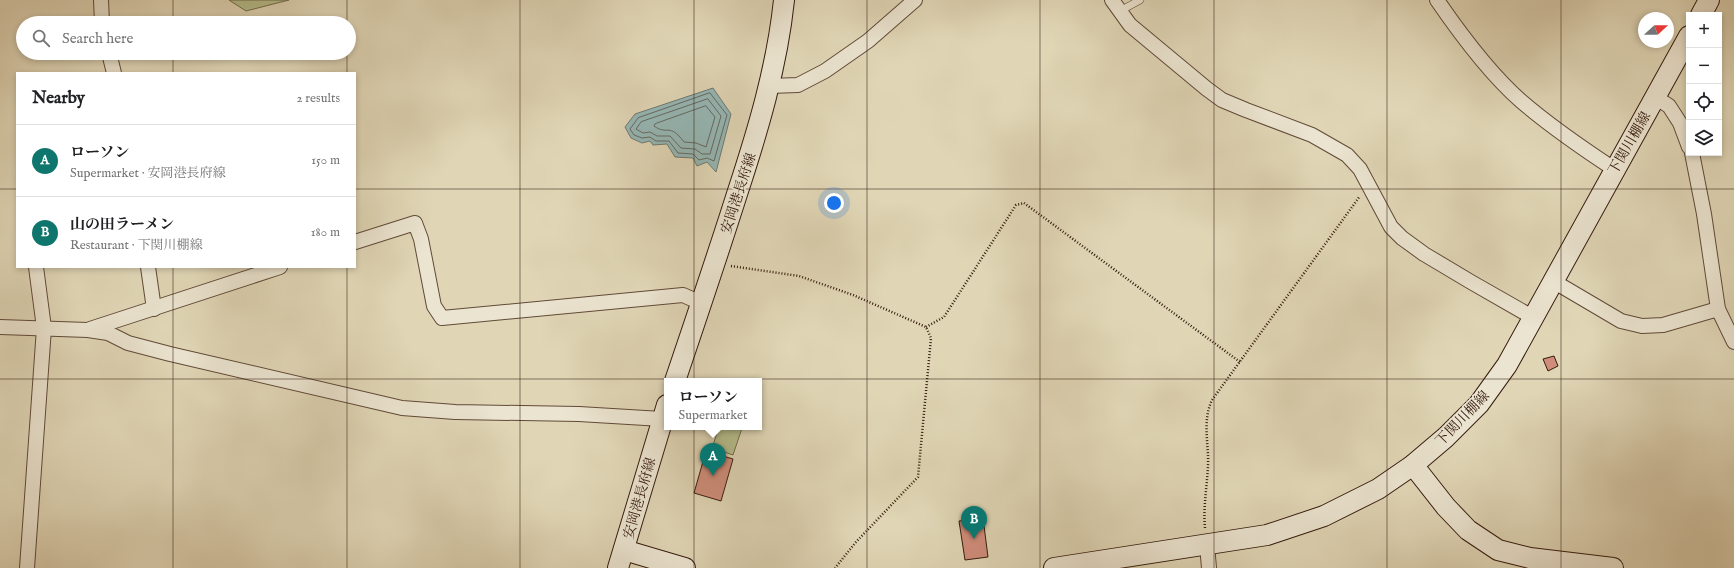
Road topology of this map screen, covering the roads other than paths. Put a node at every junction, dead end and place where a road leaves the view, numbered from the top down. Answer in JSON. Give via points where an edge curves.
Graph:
{"nodes":[{"id":1,"x":101,"y":0,"type":"edge"},
{"id":2,"x":784,"y":0,"type":"edge"},
{"id":3,"x":915,"y":0,"type":"edge"},
{"id":4,"x":1112,"y":0,"type":"edge"},
{"id":5,"x":1140,"y":0,"type":"edge"},
{"id":6,"x":1437,"y":0,"type":"edge"},
{"id":7,"x":1709,"y":0,"type":"edge"},
{"id":8,"x":1120,"y":11,"type":"junction"},
{"id":9,"x":1703,"y":12,"type":"edge"},
{"id":10,"x":102,"y":16,"type":"edge"},
{"id":11,"x":1686,"y":41,"type":"edge"},
{"id":12,"x":111,"y":60,"type":"edge"},
{"id":13,"x":114,"y":72,"type":"edge"},
{"id":14,"x":770,"y":86,"type":"junction"},
{"id":15,"x":1655,"y":97,"type":"junction"},
{"id":16,"x":1686,"y":139,"type":"edge"},
{"id":17,"x":1693,"y":156,"type":"edge"},
{"id":18,"x":1614,"y":169,"type":"junction"},
{"id":19,"x":356,"y":242,"type":"edge"},
{"id":20,"x":36,"y":268,"type":"edge"},
{"id":21,"x":148,"y":268,"type":"edge"},
{"id":22,"x":277,"y":268,"type":"edge"},
{"id":23,"x":1553,"y":281,"type":"junction"},
{"id":24,"x":701,"y":303,"type":"junction"},
{"id":25,"x":154,"y":309,"type":"junction"},
{"id":26,"x":1718,"y":309,"type":"junction"},
{"id":27,"x":1534,"y":318,"type":"junction"},
{"id":28,"x":0,"y":327,"type":"edge"},
{"id":29,"x":44,"y":328,"type":"junction"},
{"id":30,"x":88,"y":330,"type":"junction"},
{"id":31,"x":1734,"y":342,"type":"edge"},
{"id":32,"x":676,"y":378,"type":"edge"},
{"id":33,"x":664,"y":412,"type":"edge"},
{"id":34,"x":664,"y":415,"type":"edge"},
{"id":35,"x":1413,"y":465,"type":"junction"},
{"id":36,"x":1207,"y":546,"type":"junction"},
{"id":37,"x":621,"y":559,"type":"edge"},
{"id":38,"x":27,"y":568,"type":"edge"},
{"id":39,"x":685,"y":568,"type":"edge"},
{"id":40,"x":1054,"y":568,"type":"edge"},
{"id":41,"x":1209,"y":568,"type":"edge"},
{"id":42,"x":1613,"y":568,"type":"edge"}],
"edges":[{"from":1,"to":10,"type":"street"},
{"from":2,"to":14,"type":"main road","name":"安岡港長府線"},
{"from":3,"to":14,"type":"street","via":[[868,41],[826,71],[798,85]]},
{"from":4,"to":8,"type":"street"},
{"from":5,"to":8,"type":"lane"},
{"from":6,"to":18,"type":"street","via":[[1465,40],[1519,100],[1581,148]]},
{"from":7,"to":9,"type":"main road"},
{"from":8,"to":27,"type":"street","via":[[1130,25],[1222,100],[1312,135],[1347,155],[1360,169],[1391,227],[1402,238],[1424,254]]},
{"from":11,"to":15,"type":"main road","name":"下関川棚線"},
{"from":12,"to":13,"type":"street"},
{"from":14,"to":24,"type":"main road","name":"安岡港長府線","via":[[755,140]]},
{"from":15,"to":16,"type":"street","via":[[1669,106]]},
{"from":15,"to":18,"type":"main road","name":"下関川棚線"},
{"from":17,"to":26,"type":"street"},
{"from":18,"to":23,"type":"main road","name":"下関川棚線"},
{"from":19,"to":24,"type":"street","via":[[415,222],[421,239],[434,306],[442,318],[683,295]]},
{"from":20,"to":29,"type":"street"},
{"from":21,"to":25,"type":"street"},
{"from":22,"to":25,"type":"street"},
{"from":23,"to":26,"type":"street","via":[[1622,321],[1642,326],[1663,325]]},
{"from":23,"to":27,"type":"main road","name":"下関川棚線"},
{"from":24,"to":32,"type":"main road","name":"安岡港長府線"},
{"from":25,"to":30,"type":"street"},
{"from":26,"to":31,"type":"street"},
{"from":27,"to":35,"type":"main road","name":"下関川棚線","via":[[1507,365],[1479,404]]},
{"from":28,"to":29,"type":"street"},
{"from":29,"to":30,"type":"street"},
{"from":29,"to":38,"type":"street"},
{"from":30,"to":33,"type":"street","via":[[108,333],[128,343],[170,354],[402,408],[455,412],[579,414]]},
{"from":34,"to":37,"type":"main road","name":"安岡港長府線"},
{"from":35,"to":36,"type":"main road","name":"下関川棚線","via":[[1378,489],[1324,516],[1267,535]]},
{"from":35,"to":42,"type":"main road","via":[[1468,530],[1498,550],[1530,558]]},
{"from":36,"to":40,"type":"main road","name":"下関川棚線"},
{"from":36,"to":41,"type":"street"},
{"from":37,"to":39,"type":"main road"}]}
